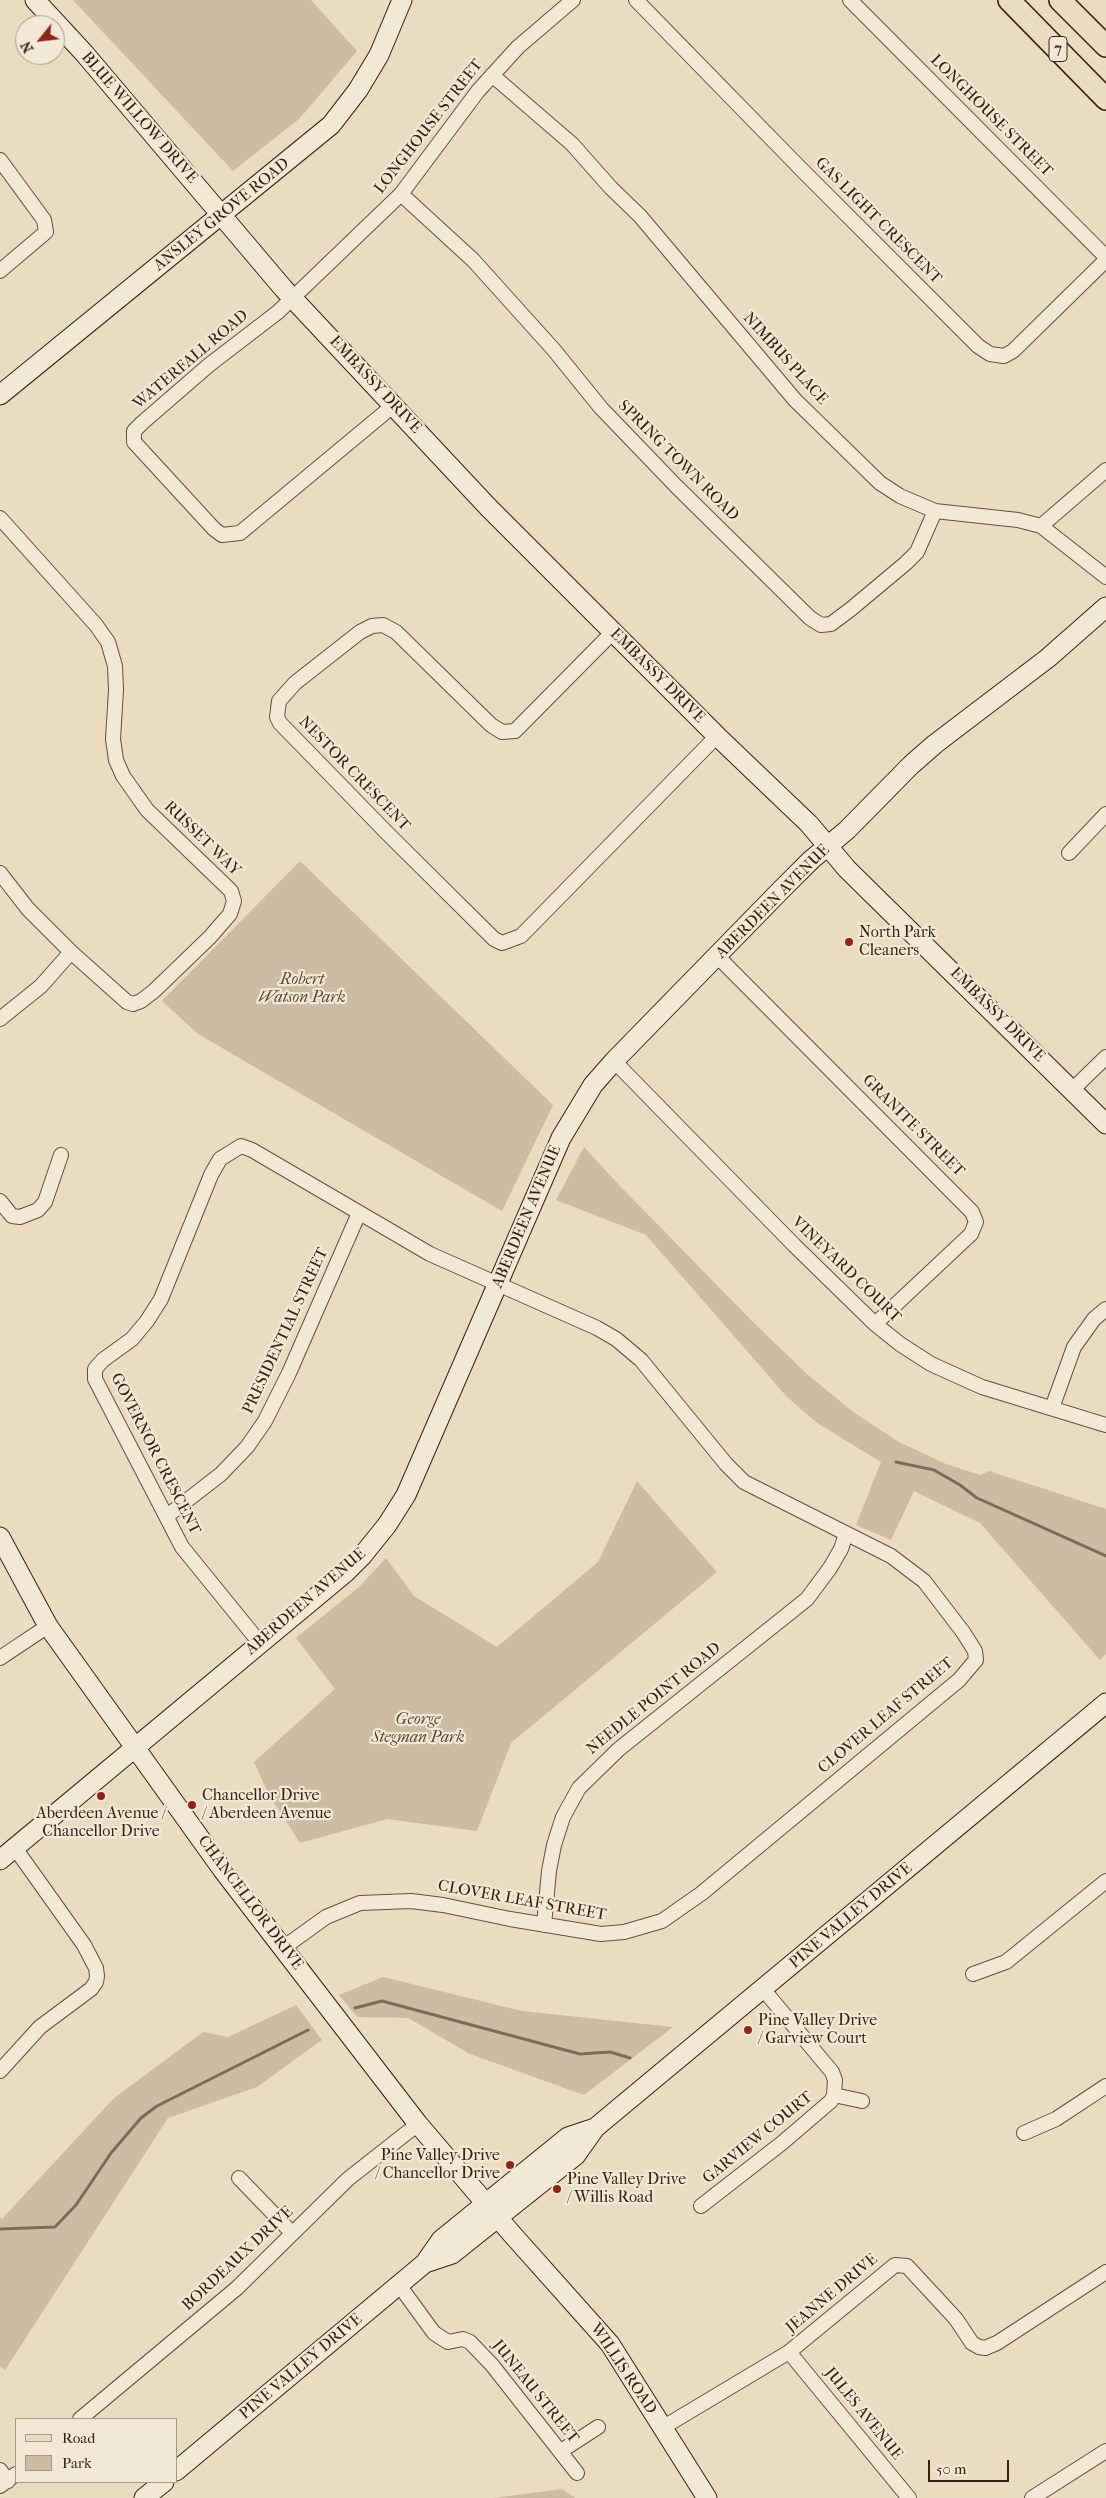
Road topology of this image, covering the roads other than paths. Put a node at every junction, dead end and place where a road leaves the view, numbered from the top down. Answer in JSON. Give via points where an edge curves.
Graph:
{"nodes":[{"id":1,"x":35,"y":0,"type":"edge"},
{"id":2,"x":402,"y":0,"type":"edge"},
{"id":3,"x":573,"y":0,"type":"edge"},
{"id":4,"x":636,"y":0,"type":"edge"},
{"id":5,"x":850,"y":0,"type":"edge"},
{"id":6,"x":1009,"y":0,"type":"edge"},
{"id":7,"x":1060,"y":0,"type":"edge"},
{"id":8,"x":1106,"y":46,"type":"edge"},
{"id":9,"x":492,"y":75,"type":"junction"},
{"id":10,"x":1106,"y":99,"type":"edge"},
{"id":11,"x":0,"y":160,"type":"edge"},
{"id":12,"x":401,"y":194,"type":"junction"},
{"id":13,"x":222,"y":215,"type":"junction"},
{"id":14,"x":1106,"y":258,"type":"edge"},
{"id":15,"x":0,"y":271,"type":"edge"},
{"id":16,"x":292,"y":297,"type":"junction"},
{"id":17,"x":0,"y":395,"type":"edge"},
{"id":18,"x":394,"y":404,"type":"junction"},
{"id":19,"x":1106,"y":470,"type":"edge"},
{"id":20,"x":935,"y":511,"type":"junction"},
{"id":21,"x":0,"y":518,"type":"edge"},
{"id":22,"x":1041,"y":526,"type":"junction"},
{"id":23,"x":1106,"y":577,"type":"edge"},
{"id":24,"x":1106,"y":607,"type":"edge"},
{"id":25,"x":613,"y":632,"type":"junction"},
{"id":26,"x":717,"y":736,"type":"junction"},
{"id":27,"x":1106,"y":814,"type":"edge"},
{"id":28,"x":828,"y":846,"type":"junction"},
{"id":29,"x":1069,"y":853,"type":"dead end"},
{"id":30,"x":0,"y":873,"type":"edge"},
{"id":31,"x":71,"y":952,"type":"junction"},
{"id":32,"x":718,"y":957,"type":"junction"},
{"id":33,"x":0,"y":1019,"type":"edge"},
{"id":34,"x":1106,"y":1058,"type":"edge"},
{"id":35,"x":614,"y":1061,"type":"junction"},
{"id":36,"x":1072,"y":1090,"type":"junction"},
{"id":37,"x":1106,"y":1124,"type":"edge"},
{"id":38,"x":61,"y":1155,"type":"dead end"},
{"id":39,"x":0,"y":1201,"type":"edge"},
{"id":40,"x":358,"y":1213,"type":"junction"},
{"id":41,"x":497,"y":1285,"type":"junction"},
{"id":42,"x":1106,"y":1309,"type":"edge"},
{"id":43,"x":875,"y":1324,"type":"junction"},
{"id":44,"x":1052,"y":1408,"type":"junction"},
{"id":45,"x":1106,"y":1425,"type":"edge"},
{"id":46,"x":167,"y":1516,"type":"junction"},
{"id":47,"x":846,"y":1534,"type":"junction"},
{"id":48,"x":0,"y":1537,"type":"edge"},
{"id":49,"x":48,"y":1626,"type":"junction"},
{"id":50,"x":260,"y":1643,"type":"junction"},
{"id":51,"x":0,"y":1658,"type":"edge"},
{"id":52,"x":1106,"y":1703,"type":"edge"},
{"id":53,"x":135,"y":1748,"type":"junction"},
{"id":54,"x":15,"y":1848,"type":"junction"},
{"id":55,"x":0,"y":1860,"type":"edge"},
{"id":56,"x":1106,"y":1881,"type":"edge"},
{"id":57,"x":544,"y":1925,"type":"junction"},
{"id":58,"x":283,"y":1948,"type":"junction"},
{"id":59,"x":973,"y":1974,"type":"dead end"},
{"id":60,"x":763,"y":1989,"type":"junction"},
{"id":61,"x":0,"y":2072,"type":"edge"},
{"id":62,"x":1106,"y":2086,"type":"edge"},
{"id":63,"x":834,"y":2095,"type":"junction"},
{"id":64,"x":862,"y":2101,"type":"dead end"},
{"id":65,"x":418,"y":2124,"type":"junction"},
{"id":66,"x":1024,"y":2133,"type":"dead end"},
{"id":67,"x":239,"y":2178,"type":"dead end"},
{"id":68,"x":701,"y":2206,"type":"dead end"},
{"id":69,"x":492,"y":2212,"type":"junction"},
{"id":70,"x":292,"y":2233,"type":"junction"},
{"id":71,"x":1106,"y":2272,"type":"edge"},
{"id":72,"x":399,"y":2285,"type":"junction"},
{"id":73,"x":789,"y":2352,"type":"junction"},
{"id":74,"x":81,"y":2418,"type":"edge"},
{"id":75,"x":598,"y":2427,"type":"dead end"},
{"id":76,"x":662,"y":2428,"type":"junction"},
{"id":77,"x":561,"y":2451,"type":"junction"},
{"id":78,"x":1106,"y":2451,"type":"edge"},
{"id":79,"x":178,"y":2469,"type":"edge"},
{"id":80,"x":576,"y":2473,"type":"dead end"},
{"id":81,"x":163,"y":2483,"type":"edge"},
{"id":82,"x":144,"y":2498,"type":"edge"},
{"id":83,"x":707,"y":2498,"type":"edge"},
{"id":84,"x":909,"y":2498,"type":"edge"},
{"id":85,"x":1032,"y":2498,"type":"edge"}],
"edges":[{"from":1,"to":13,"type":"street","name":"BLUE WILLOW DRIVE"},
{"from":2,"to":13,"type":"street","name":"ANSLEY GROVE ROAD","via":[[379,55],[331,125]]},
{"from":3,"to":9,"type":"street","name":"LONGHOUSE STREET","via":[[518,47]]},
{"from":4,"to":14,"type":"street","name":"GAS LIGHT CRESCENT","via":[[978,346],[990,354],[1004,356],[1013,351]]},
{"from":5,"to":14,"type":"street","name":"LONGHOUSE STREET"},
{"from":6,"to":10,"type":"main road","number":"7"},
{"from":7,"to":8,"type":"main road","number":"7"},
{"from":9,"to":12,"type":"street","name":"LONGHOUSE STREET"},
{"from":9,"to":20,"type":"street","name":"NIMBUS PLACE","via":[[572,144],[610,188],[640,216],[795,400],[859,465],[900,496]]},
{"from":11,"to":15,"type":"street","via":[[44,220],[46,232]]},
{"from":12,"to":16,"type":"street","name":"LONGHOUSE STREET"},
{"from":12,"to":20,"type":"street","name":"SPRING TOWN ROAD","via":[[473,260],[602,408],[676,486],[810,618],[821,625],[831,624],[851,609],[917,552]]},
{"from":13,"to":16,"type":"street","name":"EMBASSY DRIVE"},
{"from":13,"to":17,"type":"street","name":"ANSLEY GROVE ROAD"},
{"from":16,"to":18,"type":"street","name":"EMBASSY DRIVE"},
{"from":16,"to":18,"type":"street","name":"WATERFALL ROAD","via":[[134,431],[134,442],[145,456],[214,529],[222,535],[240,533]]},
{"from":18,"to":25,"type":"street","name":"EMBASSY DRIVE","via":[[488,507]]},
{"from":19,"to":22,"type":"street"},
{"from":20,"to":22,"type":"street","name":"NIMBUS PLACE","via":[[1018,520]]},
{"from":21,"to":31,"type":"street","name":"RUSSET WAY","via":[[108,642],[116,682],[113,740],[116,760],[124,776],[147,810],[230,891],[234,900],[230,914],[210,937],[142,1001],[134,1004],[127,1002]]},
{"from":22,"to":23,"type":"street","name":"NIMBUS PLACE"},
{"from":24,"to":28,"type":"street","name":"ABERDEEN AVENUE","via":[[1048,658],[935,744]]},
{"from":25,"to":26,"type":"street","name":"EMBASSY DRIVE"},
{"from":25,"to":26,"type":"street","name":"NESTOR CRESCENT","via":[[515,731],[502,732],[491,725],[396,632],[383,625],[360,632],[295,683],[279,701],[276,717],[388,834],[494,939],[502,943],[521,936]]},
{"from":26,"to":28,"type":"street","name":"EMBASSY DRIVE"},
{"from":27,"to":29,"type":"street"},
{"from":28,"to":32,"type":"street","name":"ABERDEEN AVENUE"},
{"from":28,"to":36,"type":"street","name":"EMBASSY DRIVE","via":[[847,869]]},
{"from":30,"to":31,"type":"street","name":"RUSSET WAY","via":[[28,909]]},
{"from":31,"to":33,"type":"street","via":[[41,986]]},
{"from":32,"to":35,"type":"street","name":"ABERDEEN AVENUE"},
{"from":32,"to":43,"type":"street","name":"GRANITE STREET","via":[[972,1212],[976,1222],[971,1234]]},
{"from":34,"to":36,"type":"street"},
{"from":35,"to":41,"type":"street","name":"ABERDEEN AVENUE","via":[[583,1100],[564,1132]]},
{"from":35,"to":43,"type":"street","name":"VINEYARD COURT"},
{"from":36,"to":37,"type":"street","name":"EMBASSY DRIVE"},
{"from":38,"to":39,"type":"street","via":[[45,1202],[38,1210],[20,1217],[12,1216]]},
{"from":40,"to":41,"type":"street","name":"GOVERNOR CRESCENT","via":[[411,1244]]},
{"from":40,"to":46,"type":"street","name":"PRESIDENTIAL STREET","via":[[290,1373],[265,1421],[248,1447],[221,1474]]},
{"from":40,"to":46,"type":"street","name":"GOVERNOR CRESCENT","via":[[252,1150],[241,1146],[220,1159],[161,1299],[147,1322],[95,1370],[100,1393]]},
{"from":41,"to":47,"type":"street","name":"CLOVER LEAF STREET","via":[[598,1328],[616,1339],[641,1360],[744,1482]]},
{"from":41,"to":50,"type":"street","name":"ABERDEEN AVENUE","via":[[416,1473],[387,1525],[345,1572]]},
{"from":42,"to":44,"type":"street","via":[[1094,1319],[1074,1347]]},
{"from":43,"to":44,"type":"street","name":"VINEYARD COURT","via":[[900,1344],[949,1373],[982,1387]]},
{"from":44,"to":45,"type":"street","name":"VINEYARD COURT"},
{"from":46,"to":50,"type":"street","name":"GOVERNOR CRESCENT","via":[[182,1547]]},
{"from":47,"to":57,"type":"street","name":"NEEDLE POINT ROAD","via":[[830,1568],[806,1599],[618,1749],[579,1788],[562,1817],[554,1845],[548,1871]]},
{"from":47,"to":57,"type":"street","name":"CLOVER LEAF STREET","via":[[891,1556],[924,1580],[975,1651],[976,1660],[971,1668],[672,1916],[614,1934],[585,1933]]},
{"from":48,"to":49,"type":"street","name":"CHANCELLOR DRIVE"},
{"from":49,"to":51,"type":"street"},
{"from":49,"to":53,"type":"street","name":"CHANCELLOR DRIVE"},
{"from":50,"to":53,"type":"street","name":"ABERDEEN AVENUE"},
{"from":52,"to":60,"type":"street","name":"PINE VALLEY DRIVE"},
{"from":53,"to":54,"type":"street","name":"ABERDEEN AVENUE"},
{"from":53,"to":58,"type":"street","name":"CHANCELLOR DRIVE"},
{"from":54,"to":55,"type":"street","name":"ABERDEEN AVENUE"},
{"from":54,"to":61,"type":"street","via":[[84,1945],[97,1976],[86,1993],[40,2027]]},
{"from":56,"to":59,"type":"street","via":[[1006,1962]]},
{"from":57,"to":58,"type":"street","name":"CLOVER LEAF STREET","via":[[429,1903],[360,1903],[326,1917]]},
{"from":58,"to":65,"type":"street","name":"CHANCELLOR DRIVE"},
{"from":60,"to":63,"type":"street","name":"GARVIEW COURT","via":[[832,2072]]},
{"from":60,"to":69,"type":"street","name":"PINE VALLEY DRIVE","via":[[595,2128],[568,2137]]},
{"from":62,"to":66,"type":"street","via":[[1056,2119]]},
{"from":63,"to":64,"type":"street","name":"GARVIEW COURT"},
{"from":63,"to":68,"type":"street","name":"GARVIEW COURT","via":[[782,2143]]},
{"from":65,"to":69,"type":"street","name":"CHANCELLOR DRIVE"},
{"from":65,"to":70,"type":"street","name":"BORDEAUX DRIVE","via":[[348,2179]]},
{"from":67,"to":70,"type":"street"},
{"from":69,"to":72,"type":"street","name":"PINE VALLEY DRIVE","via":[[452,2254],[425,2263]]},
{"from":69,"to":76,"type":"street","name":"WILLIS ROAD","via":[[610,2344]]},
{"from":70,"to":74,"type":"street","name":"BORDEAUX DRIVE","via":[[237,2288]]},
{"from":71,"to":73,"type":"street","name":"JEANNE DRIVE","via":[[985,2348],[972,2343],[956,2320],[906,2266],[895,2265]]},
{"from":72,"to":77,"type":"street","name":"JUNEAU STREET","via":[[434,2333],[448,2342],[463,2339],[492,2364]]},
{"from":72,"to":79,"type":"street","name":"PINE VALLEY DRIVE"},
{"from":73,"to":76,"type":"street","name":"JEANNE DRIVE"},
{"from":73,"to":84,"type":"street","name":"JULES AVENUE"},
{"from":75,"to":77,"type":"street"},
{"from":76,"to":83,"type":"street","name":"WILLIS ROAD"},
{"from":77,"to":80,"type":"street","name":"JUNEAU STREET"},
{"from":78,"to":85,"type":"street"},
{"from":81,"to":82,"type":"street"}]}
